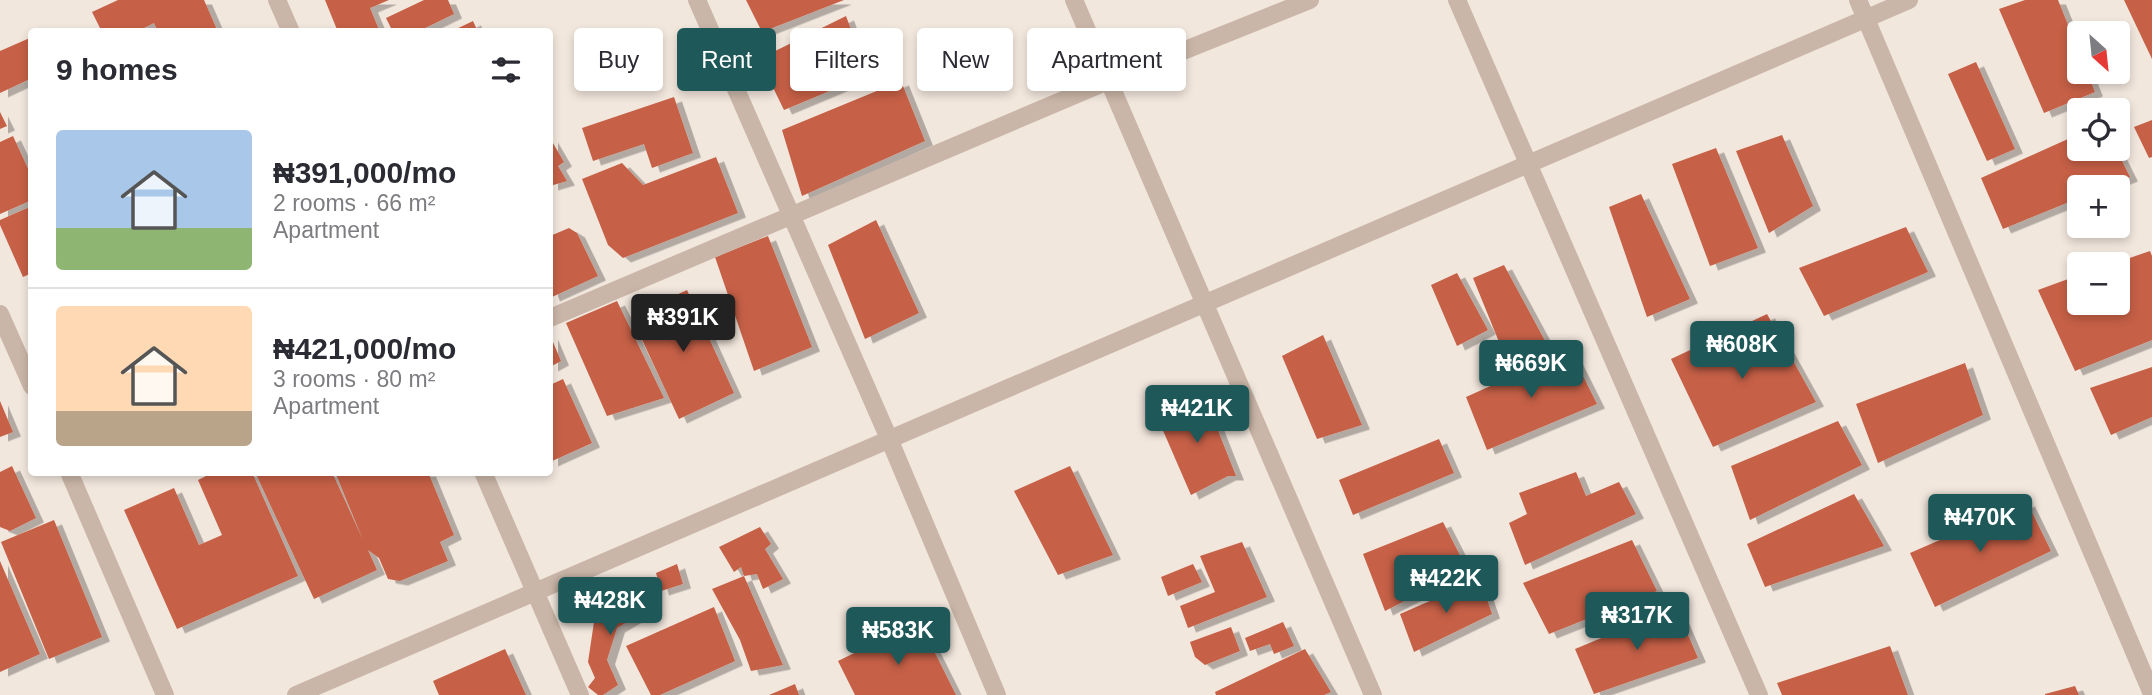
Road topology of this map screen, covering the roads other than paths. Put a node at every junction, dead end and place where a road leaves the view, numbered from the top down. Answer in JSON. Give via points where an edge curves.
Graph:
{"nodes":[{"id":1,"x":277,"y":0,"type":"edge"},
{"id":2,"x":696,"y":0,"type":"edge"},
{"id":3,"x":1074,"y":0,"type":"edge"},
{"id":4,"x":1310,"y":0,"type":"edge"},
{"id":5,"x":1457,"y":0,"type":"edge"},
{"id":6,"x":1858,"y":0,"type":"edge"},
{"id":7,"x":1909,"y":0,"type":"edge"},
{"id":8,"x":1866,"y":18,"type":"junction"},
{"id":9,"x":289,"y":28,"type":"edge"},
{"id":10,"x":1086,"y":28,"type":"edge"},
{"id":11,"x":1186,"y":50,"type":"edge"},
{"id":12,"x":1084,"y":91,"type":"edge"},
{"id":13,"x":1112,"y":91,"type":"edge"},
{"id":14,"x":1528,"y":164,"type":"junction"},
{"id":15,"x":791,"y":215,"type":"junction"},
{"id":16,"x":1204,"y":303,"type":"junction"},
{"id":17,"x":0,"y":314,"type":"edge"},
{"id":18,"x":553,"y":317,"type":"edge"},
{"id":19,"x":28,"y":377,"type":"edge"},
{"id":20,"x":890,"y":441,"type":"junction"},
{"id":21,"x":71,"y":476,"type":"edge"},
{"id":22,"x":485,"y":476,"type":"edge"},
{"id":23,"x":535,"y":591,"type":"junction"},
{"id":24,"x":2152,"y":694,"type":"edge"},
{"id":25,"x":165,"y":695,"type":"edge"},
{"id":26,"x":296,"y":695,"type":"edge"},
{"id":27,"x":580,"y":695,"type":"edge"},
{"id":28,"x":997,"y":695,"type":"edge"},
{"id":29,"x":1373,"y":695,"type":"edge"},
{"id":30,"x":1759,"y":695,"type":"edge"}],
"edges":[{"from":1,"to":9,"type":"street"},
{"from":2,"to":15,"type":"street"},
{"from":3,"to":10,"type":"street"},
{"from":4,"to":11,"type":"street"},
{"from":5,"to":14,"type":"street"},
{"from":6,"to":8,"type":"street"},
{"from":7,"to":8,"type":"street"},
{"from":8,"to":14,"type":"street"},
{"from":8,"to":24,"type":"street"},
{"from":12,"to":15,"type":"street"},
{"from":13,"to":16,"type":"street"},
{"from":14,"to":16,"type":"street"},
{"from":14,"to":30,"type":"street"},
{"from":15,"to":18,"type":"street"},
{"from":15,"to":20,"type":"street"},
{"from":16,"to":20,"type":"street"},
{"from":16,"to":29,"type":"street"},
{"from":17,"to":19,"type":"street"},
{"from":20,"to":23,"type":"street"},
{"from":20,"to":28,"type":"street"},
{"from":21,"to":25,"type":"street"},
{"from":22,"to":23,"type":"street"},
{"from":23,"to":26,"type":"street"},
{"from":23,"to":27,"type":"street"}]}
